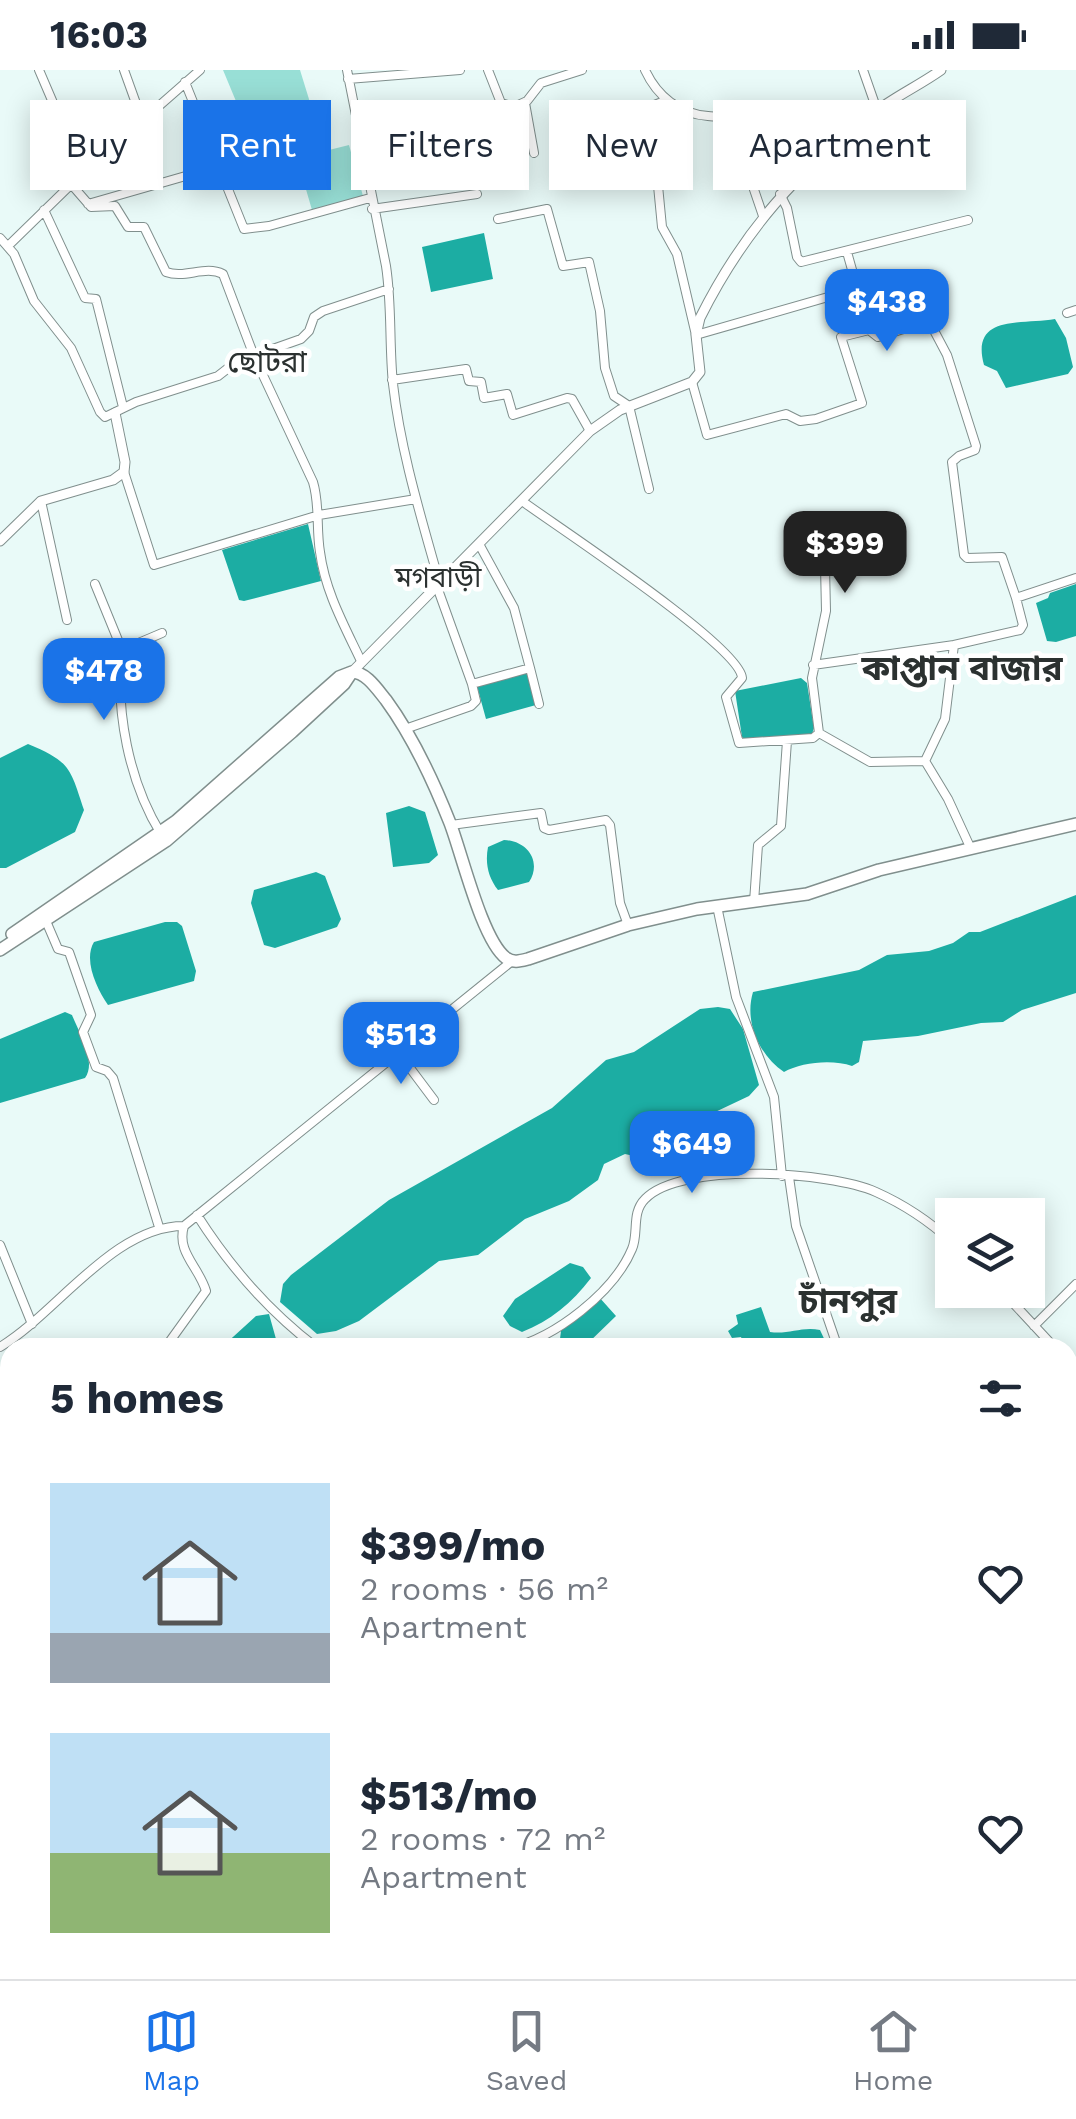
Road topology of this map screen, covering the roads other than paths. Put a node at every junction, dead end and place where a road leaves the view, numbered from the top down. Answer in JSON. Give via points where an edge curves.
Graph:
{"nodes":[{"id":1,"x":39,"y":70,"type":"edge"},
{"id":2,"x":124,"y":70,"type":"edge"},
{"id":3,"x":200,"y":70,"type":"edge"},
{"id":4,"x":460,"y":70,"type":"edge"},
{"id":5,"x":488,"y":70,"type":"edge"},
{"id":6,"x":582,"y":70,"type":"edge"},
{"id":7,"x":645,"y":70,"type":"edge"},
{"id":8,"x":863,"y":70,"type":"edge"},
{"id":9,"x":941,"y":70,"type":"edge"},
{"id":10,"x":347,"y":74,"type":"edge"},
{"id":11,"x":185,"y":82,"type":"junction"},
{"id":12,"x":52,"y":100,"type":"edge"},
{"id":13,"x":135,"y":100,"type":"edge"},
{"id":14,"x":192,"y":100,"type":"edge"},
{"id":15,"x":352,"y":100,"type":"edge"},
{"id":16,"x":501,"y":100,"type":"edge"},
{"id":17,"x":527,"y":100,"type":"edge"},
{"id":18,"x":668,"y":100,"type":"edge"},
{"id":19,"x":874,"y":100,"type":"edge"},
{"id":20,"x":893,"y":100,"type":"edge"},
{"id":21,"x":163,"y":101,"type":"edge"},
{"id":22,"x":693,"y":112,"type":"edge"},
{"id":23,"x":529,"y":126,"type":"edge"},
{"id":24,"x":534,"y":154,"type":"dead end"},
{"id":25,"x":183,"y":177,"type":"edge"},
{"id":26,"x":65,"y":190,"type":"edge"},
{"id":27,"x":76,"y":190,"type":"edge"},
{"id":28,"x":226,"y":190,"type":"edge"},
{"id":29,"x":368,"y":190,"type":"edge"},
{"id":30,"x":659,"y":190,"type":"edge"},
{"id":31,"x":784,"y":190,"type":"edge"},
{"id":32,"x":477,"y":194,"type":"dead end"},
{"id":33,"x":780,"y":194,"type":"junction"},
{"id":34,"x":370,"y":198,"type":"junction"},
{"id":35,"x":88,"y":204,"type":"junction"},
{"id":36,"x":372,"y":208,"type":"junction"},
{"id":37,"x":44,"y":210,"type":"junction"},
{"id":38,"x":764,"y":216,"type":"junction"},
{"id":39,"x":498,"y":219,"type":"dead end"},
{"id":40,"x":968,"y":220,"type":"dead end"},
{"id":41,"x":0,"y":238,"type":"edge"},
{"id":42,"x":8,"y":246,"type":"junction"},
{"id":43,"x":847,"y":252,"type":"junction"},
{"id":44,"x":389,"y":289,"type":"junction"},
{"id":45,"x":828,"y":298,"type":"dead end"},
{"id":46,"x":869,"y":330,"type":"junction"},
{"id":47,"x":696,"y":335,"type":"junction"},
{"id":48,"x":254,"y":356,"type":"junction"},
{"id":49,"x":392,"y":380,"type":"junction"},
{"id":50,"x":692,"y":382,"type":"junction"},
{"id":51,"x":629,"y":406,"type":"junction"},
{"id":52,"x":119,"y":410,"type":"junction"},
{"id":53,"x":104,"y":416,"type":"junction"},
{"id":54,"x":590,"y":432,"type":"junction"},
{"id":55,"x":118,"y":433,"type":"junction"},
{"id":56,"x":124,"y":472,"type":"junction"},
{"id":57,"x":649,"y":489,"type":"dead end"},
{"id":58,"x":416,"y":499,"type":"junction"},
{"id":59,"x":41,"y":500,"type":"junction"},
{"id":60,"x":522,"y":501,"type":"junction"},
{"id":61,"x":319,"y":515,"type":"junction"},
{"id":62,"x":824,"y":522,"type":"dead end"},
{"id":63,"x":0,"y":541,"type":"edge"},
{"id":64,"x":480,"y":544,"type":"junction"},
{"id":65,"x":436,"y":567,"type":"junction"},
{"id":66,"x":452,"y":570,"type":"junction"},
{"id":67,"x":1076,"y":578,"type":"edge"},
{"id":68,"x":96,"y":584,"type":"dead end"},
{"id":69,"x":434,"y":586,"type":"junction"},
{"id":70,"x":1016,"y":598,"type":"junction"},
{"id":71,"x":67,"y":620,"type":"dead end"},
{"id":72,"x":162,"y":633,"type":"dead end"},
{"id":73,"x":954,"y":645,"type":"junction"},
{"id":74,"x":122,"y":650,"type":"junction"},
{"id":75,"x":813,"y":665,"type":"junction"},
{"id":76,"x":356,"y":666,"type":"junction"},
{"id":77,"x":530,"y":668,"type":"junction"},
{"id":78,"x":472,"y":684,"type":"junction"},
{"id":79,"x":539,"y":704,"type":"dead end"},
{"id":80,"x":405,"y":728,"type":"junction"},
{"id":81,"x":819,"y":733,"type":"junction"},
{"id":82,"x":787,"y":741,"type":"junction"},
{"id":83,"x":925,"y":762,"type":"junction"},
{"id":84,"x":1076,"y":824,"type":"edge"},
{"id":85,"x":450,"y":825,"type":"junction"},
{"id":86,"x":163,"y":837,"type":"junction"},
{"id":87,"x":972,"y":850,"type":"junction"},
{"id":88,"x":754,"y":902,"type":"junction"},
{"id":89,"x":717,"y":906,"type":"junction"},
{"id":90,"x":46,"y":921,"type":"junction"},
{"id":91,"x":628,"y":925,"type":"junction"},
{"id":92,"x":0,"y":941,"type":"edge"},
{"id":93,"x":0,"y":950,"type":"edge"},
{"id":94,"x":512,"y":961,"type":"junction"},
{"id":95,"x":398,"y":1052,"type":"junction"},
{"id":96,"x":434,"y":1100,"type":"dead end"},
{"id":97,"x":786,"y":1176,"type":"junction"},
{"id":98,"x":197,"y":1215,"type":"junction"},
{"id":99,"x":184,"y":1226,"type":"junction"},
{"id":100,"x":159,"y":1227,"type":"junction"},
{"id":101,"x":935,"y":1229,"type":"edge"},
{"id":102,"x":0,"y":1245,"type":"edge"},
{"id":103,"x":1076,"y":1284,"type":"edge"},
{"id":104,"x":1018,"y":1308,"type":"edge"},
{"id":105,"x":32,"y":1324,"type":"junction"},
{"id":106,"x":1034,"y":1326,"type":"junction"},
{"id":107,"x":13,"y":1338,"type":"edge"},
{"id":108,"x":172,"y":1338,"type":"edge"},
{"id":109,"x":304,"y":1338,"type":"edge"},
{"id":110,"x":538,"y":1338,"type":"edge"},
{"id":111,"x":835,"y":1338,"type":"edge"},
{"id":112,"x":1045,"y":1338,"type":"edge"}],
"edges":[{"from":1,"to":12,"type":"street"},
{"from":2,"to":13,"type":"street"},
{"from":3,"to":11,"type":"street"},
{"from":4,"to":10,"type":"street"},
{"from":5,"to":16,"type":"street"},
{"from":6,"to":17,"type":"street","via":[[541,83]]},
{"from":7,"to":18,"type":"street"},
{"from":8,"to":19,"type":"street"},
{"from":9,"to":20,"type":"street"},
{"from":10,"to":15,"type":"street"},
{"from":11,"to":14,"type":"street"},
{"from":11,"to":21,"type":"street"},
{"from":22,"to":38,"type":"street","via":[[731,122]]},
{"from":23,"to":24,"type":"street"},
{"from":25,"to":35,"type":"street"},
{"from":26,"to":37,"type":"street"},
{"from":27,"to":35,"type":"street"},
{"from":28,"to":34,"type":"street","via":[[246,230]]},
{"from":29,"to":34,"type":"street"},
{"from":30,"to":47,"type":"street","via":[[662,227],[677,254]]},
{"from":31,"to":33,"type":"street"},
{"from":32,"to":36,"type":"street"},
{"from":33,"to":38,"type":"street"},
{"from":33,"to":43,"type":"street","via":[[798,260]]},
{"from":34,"to":36,"type":"street"},
{"from":35,"to":48,"type":"street","via":[[116,206],[128,227],[144,227],[166,272],[223,274]]},
{"from":36,"to":44,"type":"street"},
{"from":37,"to":42,"type":"street"},
{"from":37,"to":52,"type":"street","via":[[84,298],[96,299]]},
{"from":38,"to":47,"type":"street","via":[[707,303]]},
{"from":39,"to":51,"type":"street","via":[[546,210],[564,266],[588,262],[605,368],[614,396]]},
{"from":40,"to":43,"type":"street"},
{"from":41,"to":42,"type":"street"},
{"from":42,"to":53,"type":"street"},
{"from":43,"to":46,"type":"street"},
{"from":44,"to":48,"type":"street","via":[[323,310],[301,339]]},
{"from":44,"to":49,"type":"street"},
{"from":45,"to":47,"type":"street"},
{"from":46,"to":50,"type":"street","via":[[841,337],[862,402],[816,418],[800,421],[786,414],[707,435]]},
{"from":46,"to":70,"type":"street","via":[[878,337],[929,321],[976,446],[952,462],[964,555],[1002,557]]},
{"from":47,"to":50,"type":"street","via":[[700,372]]},
{"from":48,"to":52,"type":"street","via":[[218,376]]},
{"from":48,"to":61,"type":"street","via":[[301,450]]},
{"from":49,"to":54,"type":"street","via":[[466,368],[484,398],[507,394],[513,415],[567,398]]},
{"from":49,"to":58,"type":"street"},
{"from":50,"to":51,"type":"street"},
{"from":51,"to":54,"type":"street"},
{"from":51,"to":57,"type":"street"},
{"from":52,"to":53,"type":"street"},
{"from":52,"to":55,"type":"street"},
{"from":53,"to":55,"type":"street"},
{"from":54,"to":60,"type":"street"},
{"from":55,"to":56,"type":"street"},
{"from":56,"to":59,"type":"street"},
{"from":56,"to":61,"type":"street","via":[[154,565]]},
{"from":58,"to":61,"type":"street"},
{"from":58,"to":65,"type":"street"},
{"from":59,"to":63,"type":"street"},
{"from":59,"to":71,"type":"street"},
{"from":60,"to":64,"type":"street"},
{"from":60,"to":82,"type":"street","via":[[698,628],[738,665],[742,678],[726,697],[740,744]]},
{"from":61,"to":76,"type":"street","via":[[326,583]]},
{"from":62,"to":75,"type":"street","via":[[826,611]]},
{"from":64,"to":66,"type":"street"},
{"from":64,"to":77,"type":"street","via":[[514,608]]},
{"from":65,"to":66,"type":"street"},
{"from":65,"to":69,"type":"street"},
{"from":66,"to":69,"type":"street"},
{"from":67,"to":70,"type":"street"},
{"from":68,"to":74,"type":"street"},
{"from":69,"to":76,"type":"street"},
{"from":69,"to":78,"type":"street"},
{"from":70,"to":73,"type":"street","via":[[1020,630]]},
{"from":72,"to":74,"type":"street"},
{"from":73,"to":75,"type":"street"},
{"from":73,"to":83,"type":"street","via":[[945,719]]},
{"from":74,"to":86,"type":"street","via":[[122,716],[140,796]]},
{"from":75,"to":81,"type":"street"},
{"from":76,"to":80,"type":"highway"},
{"from":76,"to":86,"type":"highway","via":[[344,684]]},
{"from":77,"to":78,"type":"street"},
{"from":77,"to":79,"type":"street"},
{"from":78,"to":80,"type":"street","via":[[474,704]]},
{"from":80,"to":85,"type":"highway"},
{"from":81,"to":82,"type":"street"},
{"from":81,"to":83,"type":"street","via":[[870,762]]},
{"from":82,"to":88,"type":"street","via":[[780,826],[758,845]]},
{"from":83,"to":87,"type":"street"},
{"from":84,"to":87,"type":"highway"},
{"from":85,"to":91,"type":"street","via":[[541,813],[549,830],[606,820]]},
{"from":85,"to":94,"type":"highway","via":[[491,936]]},
{"from":86,"to":90,"type":"highway"},
{"from":86,"to":92,"type":"highway"},
{"from":87,"to":88,"type":"highway"},
{"from":88,"to":89,"type":"highway"},
{"from":89,"to":91,"type":"highway"},
{"from":89,"to":97,"type":"street","via":[[736,997],[774,1097]]},
{"from":90,"to":93,"type":"highway"},
{"from":90,"to":100,"type":"street","via":[[58,949],[69,952],[75,966],[91,1015],[83,1032],[96,1066],[113,1078]]},
{"from":91,"to":94,"type":"highway"},
{"from":94,"to":95,"type":"street"},
{"from":95,"to":96,"type":"street"},
{"from":95,"to":98,"type":"street"},
{"from":97,"to":101,"type":"street","via":[[872,1190]]},
{"from":97,"to":110,"type":"street","via":[[699,1175],[659,1188],[642,1202],[634,1247],[618,1273]]},
{"from":97,"to":111,"type":"street"},
{"from":98,"to":99,"type":"street"},
{"from":98,"to":109,"type":"street","via":[[238,1275]]},
{"from":99,"to":100,"type":"street"},
{"from":99,"to":108,"type":"street","via":[[184,1250],[206,1290]]},
{"from":100,"to":105,"type":"street","via":[[113,1254]]},
{"from":102,"to":105,"type":"street"},
{"from":103,"to":106,"type":"street"},
{"from":104,"to":106,"type":"street"},
{"from":105,"to":107,"type":"street"},
{"from":106,"to":112,"type":"street"}]}
